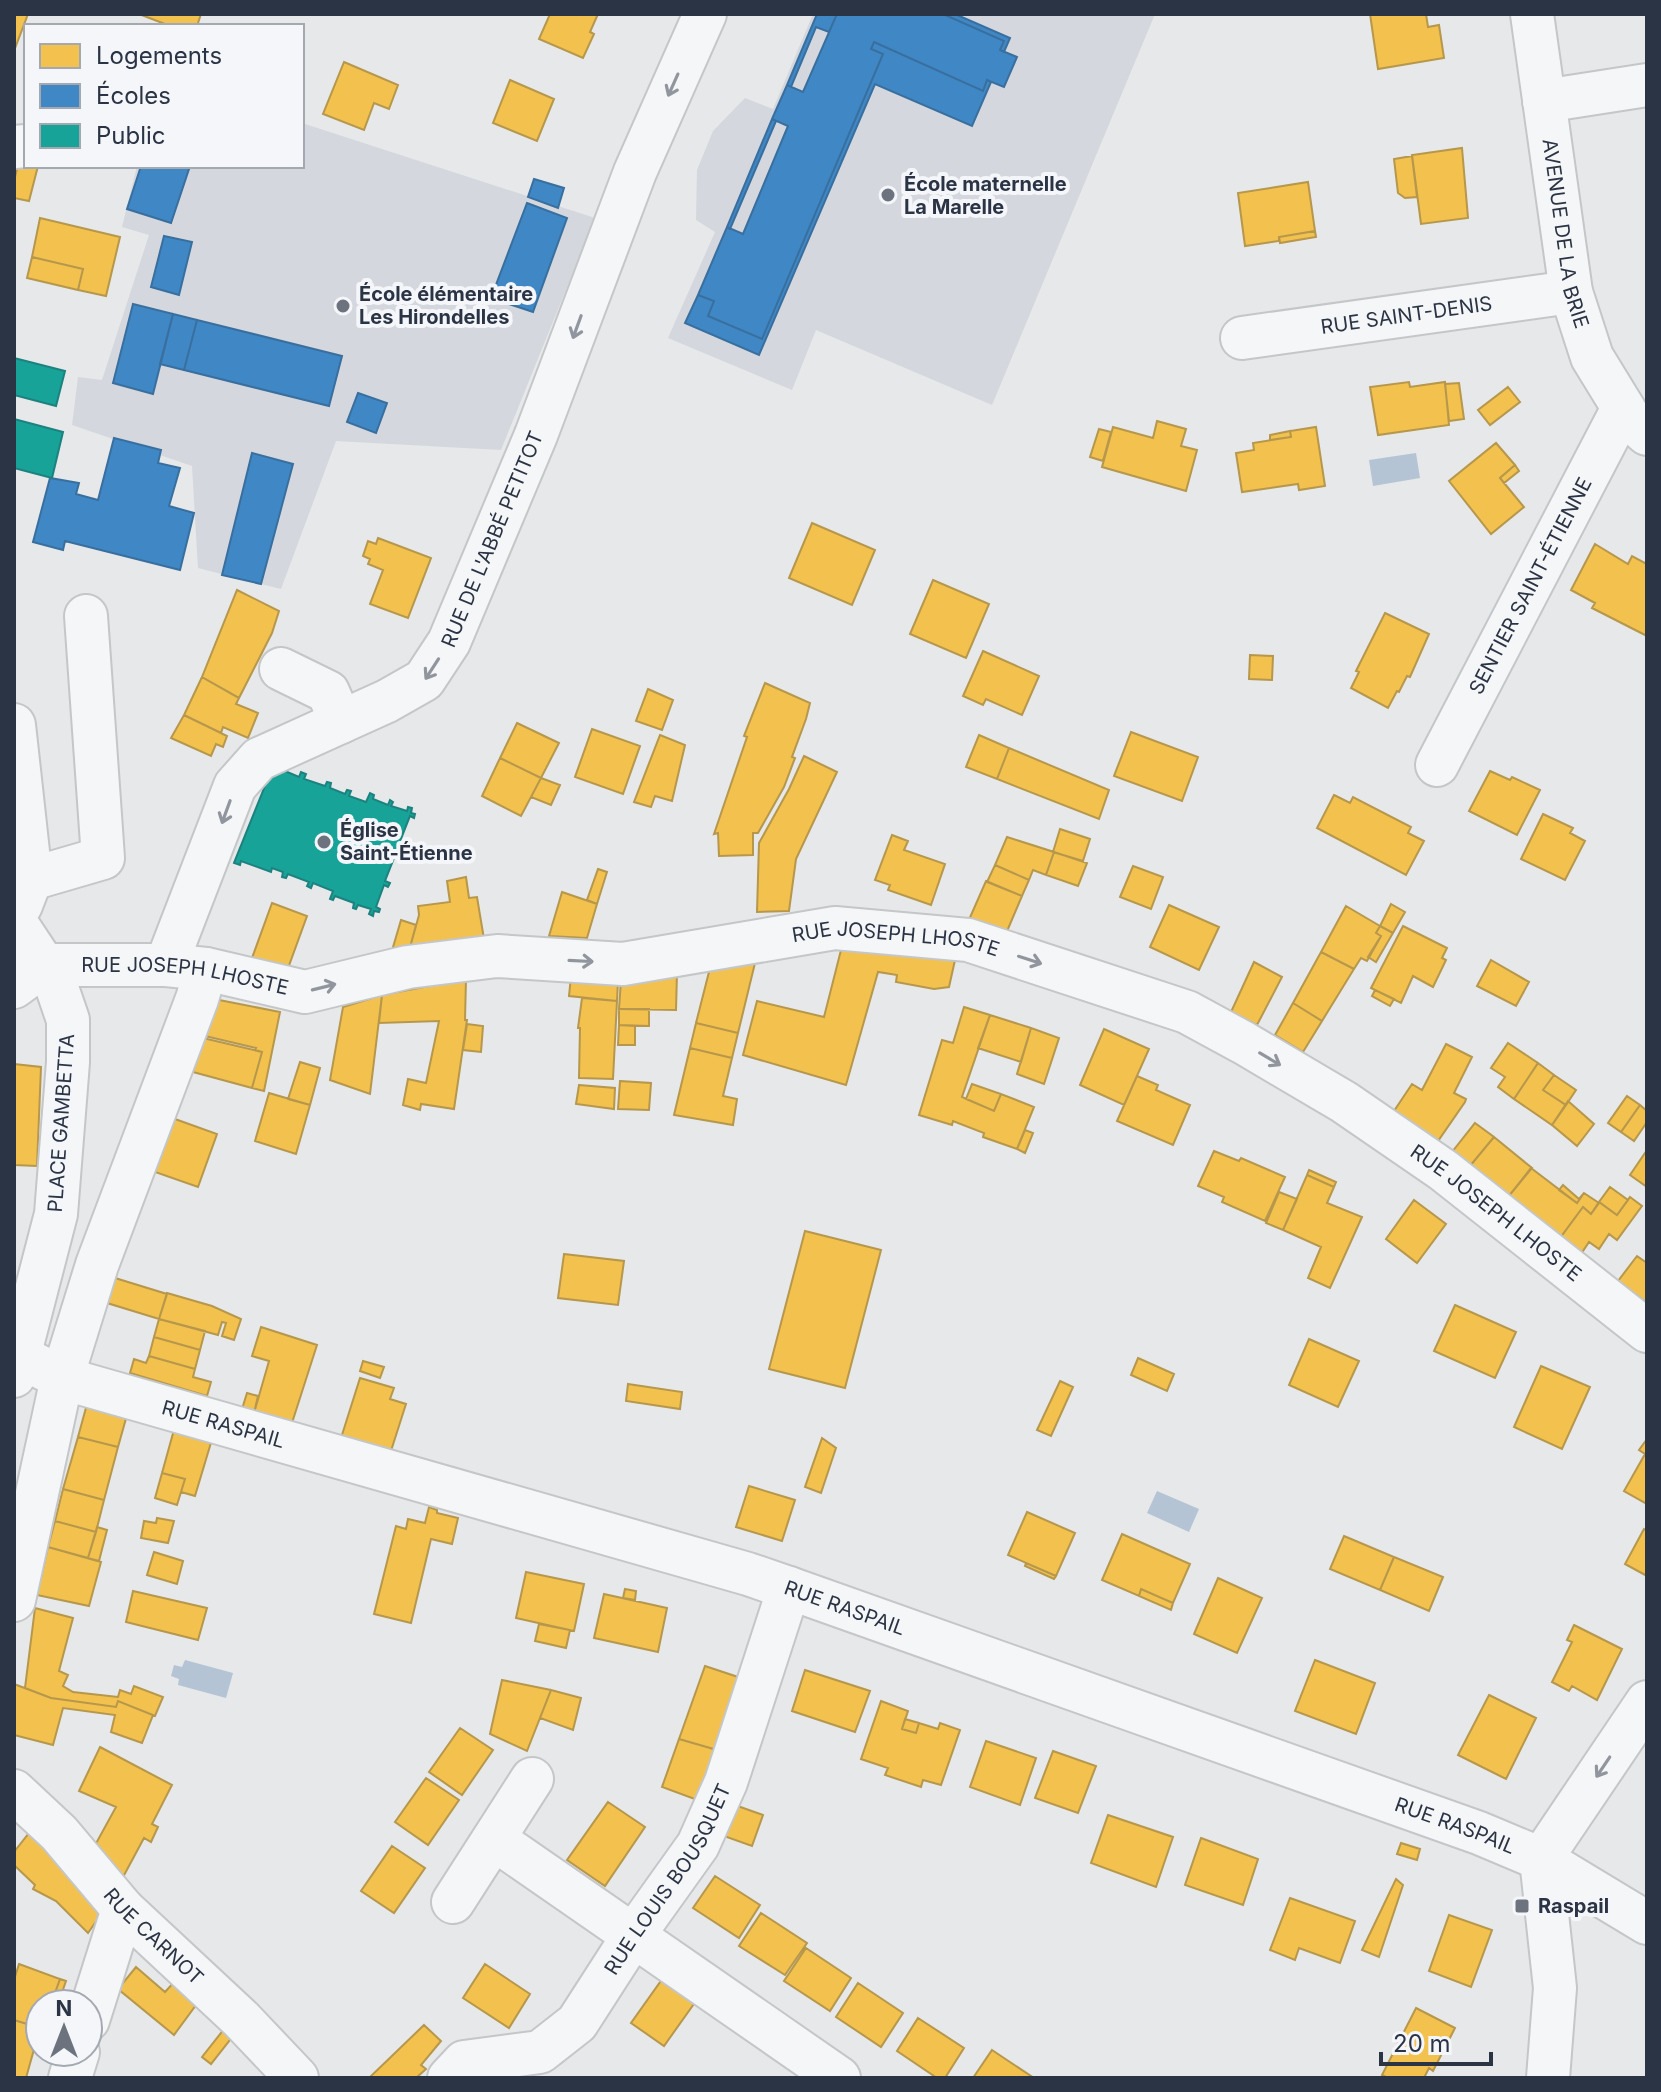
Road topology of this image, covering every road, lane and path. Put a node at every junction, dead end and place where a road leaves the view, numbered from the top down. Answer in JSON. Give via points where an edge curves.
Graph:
{"nodes":[{"id":1,"x":705,"y":14,"type":"edge"},
{"id":2,"x":1532,"y":14,"type":"edge"},
{"id":3,"x":1647,"y":85,"type":"edge"},
{"id":4,"x":1544,"y":101,"type":"junction"},
{"id":5,"x":1571,"y":292,"type":"junction"},
{"id":6,"x":1242,"y":338,"type":"dead end"},
{"id":7,"x":1635,"y":421,"type":"edge"},
{"id":8,"x":86,"y":616,"type":"dead end"},
{"id":9,"x":281,"y":669,"type":"dead end"},
{"id":10,"x":341,"y":722,"type":"junction"},
{"id":11,"x":14,"y":725,"type":"edge"},
{"id":12,"x":1437,"y":765,"type":"dead end"},
{"id":13,"x":31,"y":879,"type":"junction"},
{"id":14,"x":14,"y":921,"type":"edge"},
{"id":15,"x":186,"y":967,"type":"junction"},
{"id":16,"x":29,"y":976,"type":"edge"},
{"id":17,"x":1647,"y":1331,"type":"edge"},
{"id":18,"x":17,"y":1367,"type":"edge"},
{"id":19,"x":62,"y":1378,"type":"junction"},
{"id":20,"x":789,"y":1588,"type":"junction"},
{"id":21,"x":14,"y":1600,"type":"edge"},
{"id":22,"x":1647,"y":1702,"type":"edge"},
{"id":23,"x":532,"y":1779,"type":"dead end"},
{"id":24,"x":14,"y":1791,"type":"edge"},
{"id":25,"x":494,"y":1839,"type":"junction"},
{"id":26,"x":1541,"y":1859,"type":"junction"},
{"id":27,"x":453,"y":1902,"type":"dead end"},
{"id":28,"x":123,"y":1909,"type":"junction"},
{"id":29,"x":1647,"y":1923,"type":"edge"},
{"id":30,"x":633,"y":1936,"type":"junction"},
{"id":31,"x":98,"y":1988,"type":"edge"},
{"id":32,"x":297,"y":2078,"type":"edge"},
{"id":33,"x":449,"y":2078,"type":"edge"},
{"id":34,"x":839,"y":2078,"type":"edge"},
{"id":35,"x":1548,"y":2078,"type":"edge"}],
"edges":[{"from":1,"to":10,"type":"street","name":"RUE DE L'ABBÉ PETITOT","one_way":true,"via":[[635,172],[536,435],[449,642],[424,680]]},
{"from":2,"to":4,"type":"street","name":"AVENUE DE LA BRIE"},
{"from":3,"to":4,"type":"street"},
{"from":4,"to":5,"type":"street","name":"AVENUE DE LA BRIE"},
{"from":5,"to":6,"type":"street","name":"RUE SAINT-DENIS"},
{"from":5,"to":7,"type":"street","name":"AVENUE DE LA BRIE","via":[[1592,357]]},
{"from":7,"to":12,"type":"street","name":"SENTIER SAINT-ÉTIENNE"},
{"from":8,"to":13,"type":"street","via":[[103,858]]},
{"from":9,"to":10,"type":"street","via":[[328,692]]},
{"from":10,"to":15,"type":"street","name":"RUE DE L'ABBÉ PETITOT","one_way":true,"via":[[259,759],[235,786]]},
{"from":11,"to":13,"type":"street"},
{"from":13,"to":14,"type":"street"},
{"from":14,"to":16,"type":"street","name":"PLACE GAMBETTA"},
{"from":15,"to":16,"type":"street","name":"RUE JOSEPH LHOSTE"},
{"from":15,"to":17,"type":"street","name":"RUE JOSEPH LHOSTE","one_way":true,"via":[[305,992],[408,967],[497,956],[623,964],[835,928],[968,940],[1187,1012],[1244,1043],[1344,1102],[1443,1170]]},
{"from":15,"to":19,"type":"street","name":"RUE DE L'ABBÉ PETITOT","via":[[197,999],[97,1265]]},
{"from":16,"to":18,"type":"street","name":"PLACE GAMBETTA","via":[[55,982],[68,1020],[68,1062],[56,1214]]},
{"from":18,"to":19,"type":"street","name":"RUE RASPAIL"},
{"from":19,"to":20,"type":"street","name":"RUE RASPAIL"},
{"from":19,"to":21,"type":"street"},
{"from":20,"to":26,"type":"street","name":"RUE RASPAIL"},
{"from":20,"to":30,"type":"street","name":"RUE LOUIS BOUSQUET","via":[[726,1782],[698,1845]]},
{"from":22,"to":26,"type":"street","one_way":true},
{"from":23,"to":25,"type":"street"},
{"from":24,"to":28,"type":"street","name":"RUE CARNOT","via":[[59,1833]]},
{"from":25,"to":27,"type":"street"},
{"from":25,"to":30,"type":"street"},
{"from":26,"to":29,"type":"street","name":"RUE RASPAIL"},
{"from":26,"to":35,"type":"street","via":[[1555,1988]]},
{"from":28,"to":31,"type":"street"},
{"from":28,"to":32,"type":"street","name":"RUE CARNOT"},
{"from":30,"to":33,"type":"street","name":"RUE LOUIS BOUSQUET","via":[[577,2023],[552,2043],[540,2052],[464,2062]]},
{"from":30,"to":34,"type":"street"}]}
